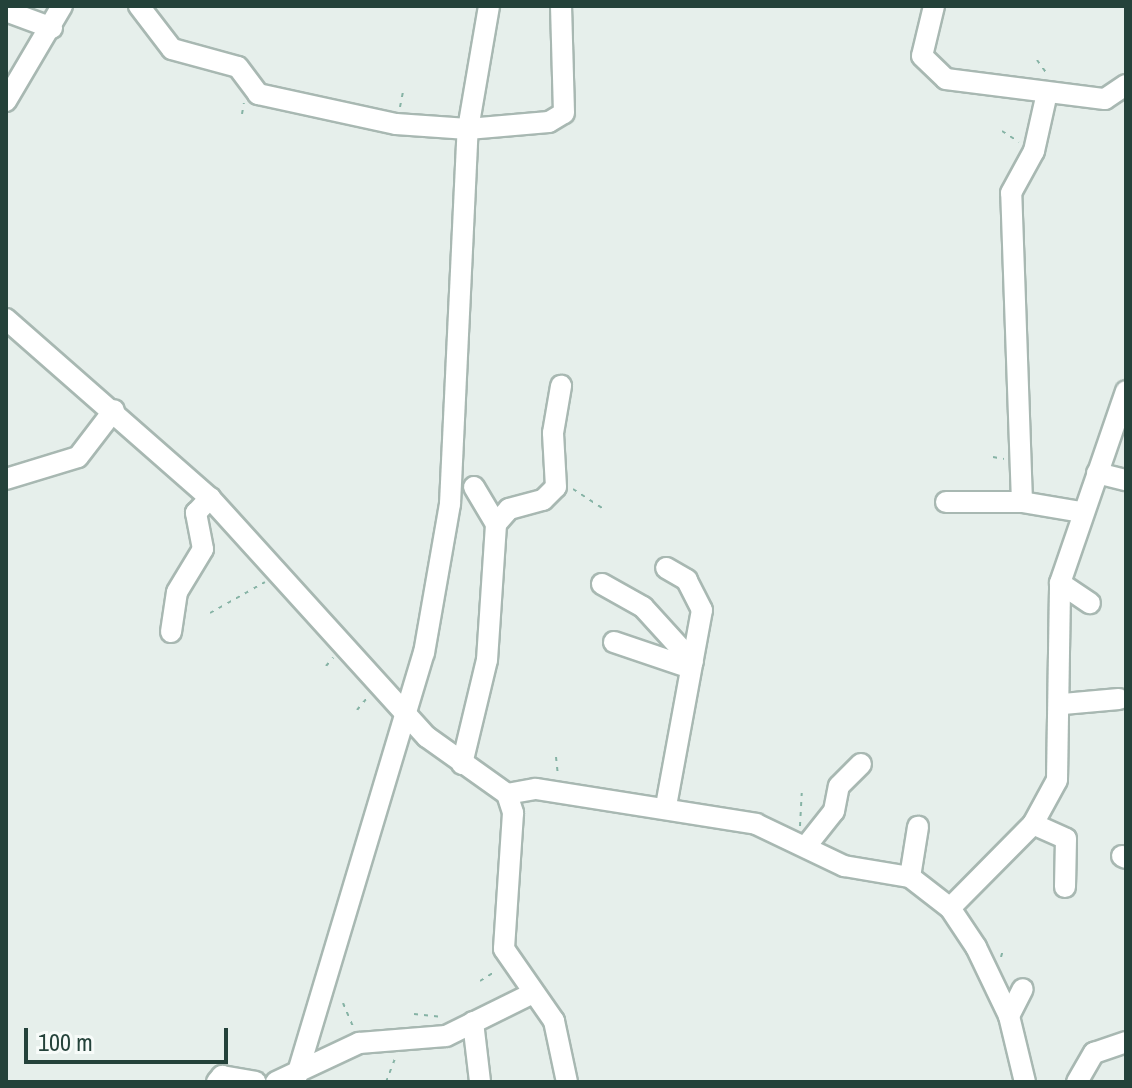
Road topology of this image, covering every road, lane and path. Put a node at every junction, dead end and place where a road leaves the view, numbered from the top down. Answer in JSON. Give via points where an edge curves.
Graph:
{"nodes":[{"id":1,"x":62,"y":6,"type":"edge"},
{"id":2,"x":139,"y":6,"type":"edge"},
{"id":3,"x":489,"y":6,"type":"edge"},
{"id":4,"x":561,"y":6,"type":"edge"},
{"id":5,"x":934,"y":6,"type":"edge"},
{"id":6,"x":6,"y":11,"type":"edge"},
{"id":7,"x":52,"y":28,"type":"junction"},
{"id":8,"x":1126,"y":85,"type":"edge"},
{"id":9,"x":1047,"y":93,"type":"junction"},
{"id":10,"x":6,"y":101,"type":"edge"},
{"id":11,"x":468,"y":129,"type":"junction"},
{"id":12,"x":6,"y":319,"type":"edge"},
{"id":13,"x":561,"y":386,"type":"dead end"},
{"id":14,"x":1126,"y":391,"type":"edge"},
{"id":15,"x":114,"y":410,"type":"junction"},
{"id":16,"x":1097,"y":473,"type":"junction"},
{"id":17,"x":6,"y":479,"type":"edge"},
{"id":18,"x":1126,"y":480,"type":"edge"},
{"id":19,"x":474,"y":487,"type":"dead end"},
{"id":20,"x":556,"y":487,"type":"junction"},
{"id":21,"x":210,"y":498,"type":"junction"},
{"id":22,"x":946,"y":502,"type":"dead end"},
{"id":23,"x":1022,"y":502,"type":"junction"},
{"id":24,"x":602,"y":508,"type":"dead end"},
{"id":25,"x":1081,"y":512,"type":"junction"},
{"id":26,"x":496,"y":524,"type":"junction"},
{"id":27,"x":666,"y":568,"type":"dead end"},
{"id":28,"x":278,"y":571,"type":"junction"},
{"id":29,"x":1060,"y":583,"type":"junction"},
{"id":30,"x":602,"y":584,"type":"dead end"},
{"id":31,"x":1090,"y":603,"type":"dead end"},
{"id":32,"x":210,"y":613,"type":"dead end"},
{"id":33,"x":171,"y":632,"type":"dead end"},
{"id":34,"x":614,"y":642,"type":"dead end"},
{"id":35,"x":692,"y":665,"type":"junction"},
{"id":36,"x":1119,"y":699,"type":"dead end"},
{"id":37,"x":1063,"y":704,"type":"junction"},
{"id":38,"x":408,"y":717,"type":"junction"},
{"id":39,"x":462,"y":764,"type":"junction"},
{"id":40,"x":861,"y":764,"type":"dead end"},
{"id":41,"x":802,"y":793,"type":"dead end"},
{"id":42,"x":507,"y":794,"type":"junction"},
{"id":43,"x":666,"y":806,"type":"junction"},
{"id":44,"x":1033,"y":824,"type":"junction"},
{"id":45,"x":918,"y":827,"type":"dead end"},
{"id":46,"x":803,"y":842,"type":"junction"},
{"id":47,"x":910,"y":877,"type":"junction"},
{"id":48,"x":1065,"y":887,"type":"dead end"},
{"id":49,"x":950,"y":908,"type":"junction"},
{"id":50,"x":510,"y":962,"type":"junction"},
{"id":51,"x":480,"y":981,"type":"dead end"},
{"id":52,"x":1023,"y":989,"type":"dead end"},
{"id":53,"x":533,"y":993,"type":"junction"},
{"id":54,"x":343,"y":1003,"type":"dead end"},
{"id":55,"x":414,"y":1014,"type":"dead end"},
{"id":56,"x":1009,"y":1016,"type":"junction"},
{"id":57,"x":467,"y":1025,"type":"junction"},
{"id":58,"x":399,"y":1039,"type":"junction"},
{"id":59,"x":1126,"y":1042,"type":"edge"},
{"id":60,"x":359,"y":1043,"type":"junction"},
{"id":61,"x":297,"y":1076,"type":"edge"},
{"id":62,"x":217,"y":1082,"type":"edge"},
{"id":63,"x":255,"y":1082,"type":"edge"},
{"id":64,"x":276,"y":1082,"type":"edge"},
{"id":65,"x":386,"y":1082,"type":"edge"},
{"id":66,"x":480,"y":1082,"type":"edge"},
{"id":67,"x":567,"y":1082,"type":"edge"},
{"id":68,"x":1025,"y":1082,"type":"edge"},
{"id":69,"x":1077,"y":1082,"type":"edge"}],
"edges":[{"from":1,"to":7,"type":"street"},
{"from":2,"to":11,"type":"street","via":[[172,49],[238,67],[258,94],[396,124]]},
{"from":3,"to":11,"type":"street"},
{"from":4,"to":11,"type":"street","via":[[564,113],[549,122]]},
{"from":5,"to":9,"type":"street","via":[[922,50],[928,68],[971,86]]},
{"from":6,"to":7,"type":"street"},
{"from":7,"to":10,"type":"street"},
{"from":8,"to":9,"type":"street","via":[[1112,99]]},
{"from":9,"to":23,"type":"street","via":[[1034,151],[1011,193]]},
{"from":11,"to":38,"type":"street","via":[[450,504]]},
{"from":12,"to":15,"type":"street"},
{"from":13,"to":20,"type":"street","via":[[553,433]]},
{"from":14,"to":16,"type":"street"},
{"from":15,"to":17,"type":"street","via":[[78,457]]},
{"from":15,"to":21,"type":"street"},
{"from":16,"to":18,"type":"street"},
{"from":16,"to":25,"type":"street"},
{"from":19,"to":26,"type":"street"},
{"from":20,"to":24,"type":"path","via":[[584,491]]},
{"from":20,"to":26,"type":"street","via":[[543,500],[509,509]]},
{"from":21,"to":28,"type":"street"},
{"from":21,"to":33,"type":"street","via":[[196,513],[203,549],[177,592]]},
{"from":22,"to":23,"type":"street"},
{"from":23,"to":25,"type":"street"},
{"from":25,"to":29,"type":"street"},
{"from":26,"to":39,"type":"street","via":[[487,660]]},
{"from":27,"to":35,"type":"street","via":[[698,595]]},
{"from":28,"to":32,"type":"path"},
{"from":28,"to":38,"type":"street"},
{"from":29,"to":31,"type":"street"},
{"from":29,"to":37,"type":"street"},
{"from":30,"to":35,"type":"street","via":[[643,607]]},
{"from":34,"to":35,"type":"street"},
{"from":35,"to":43,"type":"street"},
{"from":36,"to":37,"type":"street"},
{"from":37,"to":44,"type":"street","via":[[1057,780]]},
{"from":38,"to":39,"type":"street"},
{"from":38,"to":61,"type":"street"},
{"from":39,"to":42,"type":"street"},
{"from":40,"to":46,"type":"street","via":[[839,786],[834,811]]},
{"from":41,"to":46,"type":"path"},
{"from":42,"to":43,"type":"street","via":[[536,789]]},
{"from":42,"to":50,"type":"street","via":[[513,813],[501,928]]},
{"from":43,"to":46,"type":"street"},
{"from":44,"to":48,"type":"street","via":[[1066,839]]},
{"from":44,"to":49,"type":"street"},
{"from":45,"to":47,"type":"street"},
{"from":46,"to":47,"type":"street","via":[[844,866]]},
{"from":47,"to":49,"type":"street"},
{"from":49,"to":56,"type":"street"},
{"from":50,"to":51,"type":"path"},
{"from":50,"to":53,"type":"street"},
{"from":52,"to":56,"type":"street"},
{"from":53,"to":57,"type":"street"},
{"from":53,"to":67,"type":"street","via":[[554,1021]]},
{"from":54,"to":60,"type":"path"},
{"from":55,"to":57,"type":"path"},
{"from":56,"to":68,"type":"street"},
{"from":57,"to":58,"type":"street","via":[[423,1041]]},
{"from":57,"to":66,"type":"street"},
{"from":58,"to":60,"type":"street"},
{"from":58,"to":65,"type":"path"},
{"from":59,"to":69,"type":"street","via":[[1094,1053]]},
{"from":60,"to":61,"type":"street"},
{"from":61,"to":64,"type":"street"},
{"from":62,"to":63,"type":"street","via":[[222,1076]]}]}
